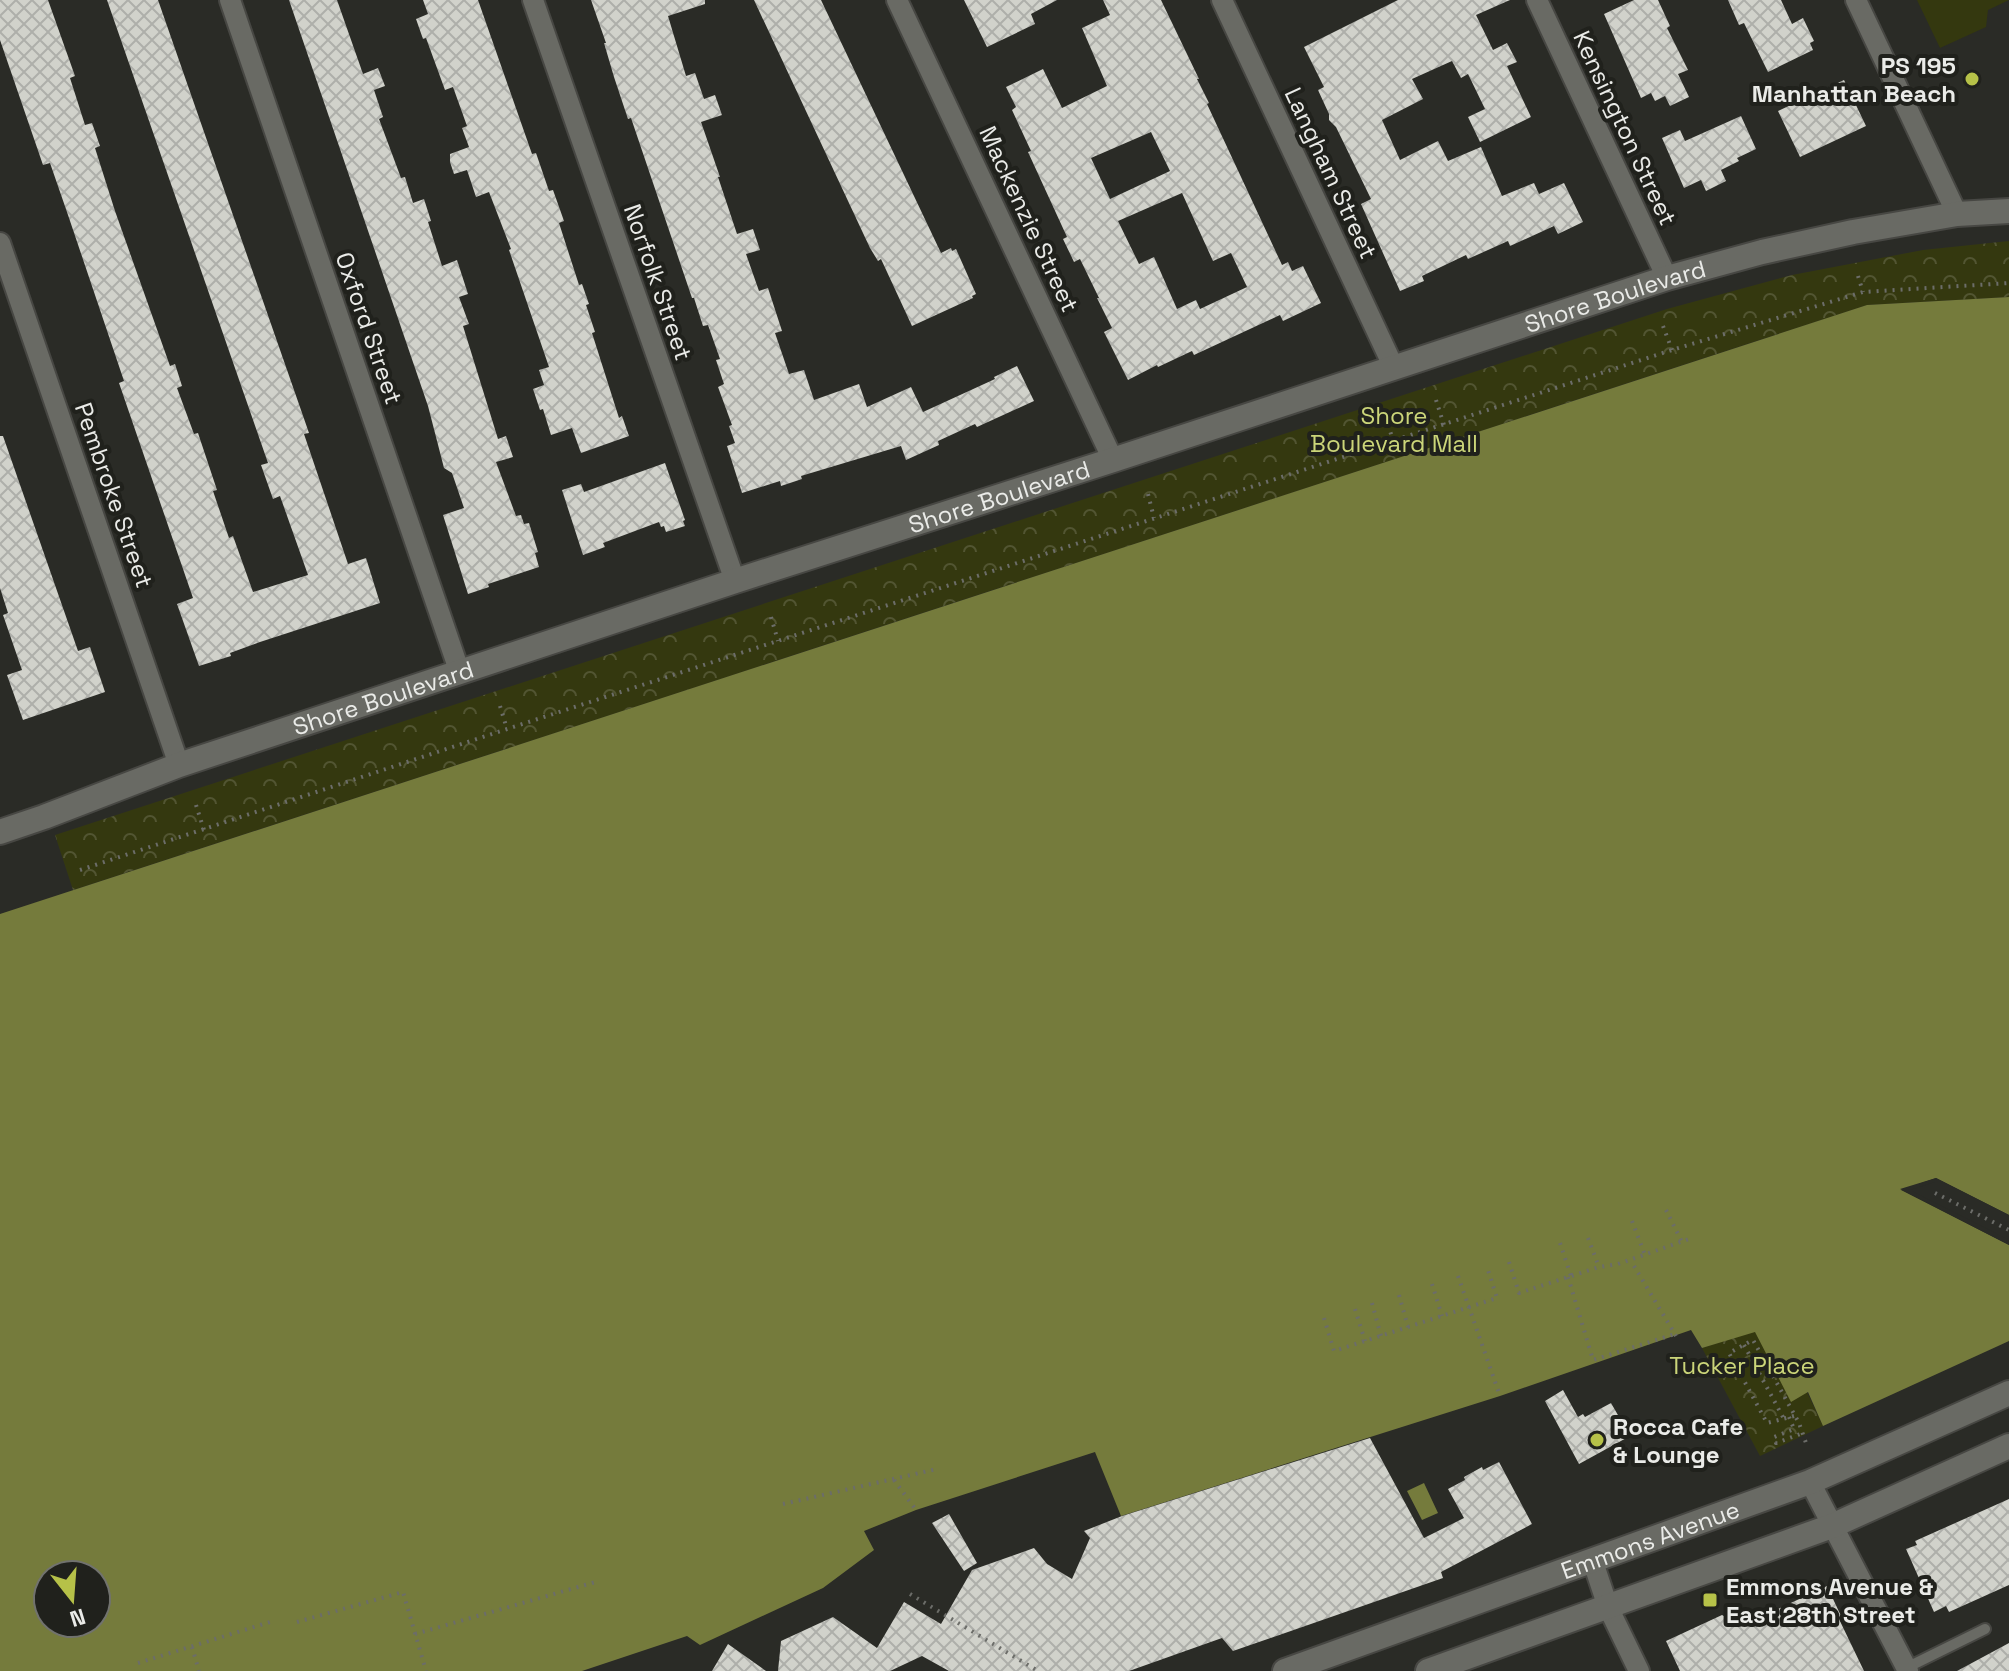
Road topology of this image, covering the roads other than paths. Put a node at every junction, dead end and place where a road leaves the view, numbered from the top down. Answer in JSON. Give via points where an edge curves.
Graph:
{"nodes":[{"id":1,"x":230,"y":0,"type":"edge"},
{"id":2,"x":533,"y":0,"type":"edge"},
{"id":3,"x":897,"y":0,"type":"edge"},
{"id":4,"x":1222,"y":0,"type":"edge"},
{"id":5,"x":1537,"y":0,"type":"edge"},
{"id":6,"x":1856,"y":0,"type":"edge"},
{"id":7,"x":2009,"y":211,"type":"edge"},
{"id":8,"x":1957,"y":214,"type":"junction"},
{"id":9,"x":0,"y":243,"type":"edge"},
{"id":10,"x":1667,"y":278,"type":"junction"},
{"id":11,"x":1394,"y":368,"type":"junction"},
{"id":12,"x":1113,"y":460,"type":"junction"},
{"id":13,"x":735,"y":581,"type":"junction"},
{"id":14,"x":460,"y":673,"type":"junction"},
{"id":15,"x":179,"y":765,"type":"junction"},
{"id":16,"x":0,"y":832,"type":"edge"},
{"id":17,"x":2009,"y":1393,"type":"edge"},
{"id":18,"x":2009,"y":1446,"type":"edge"},
{"id":19,"x":1810,"y":1482,"type":"junction"},
{"id":20,"x":1832,"y":1526,"type":"junction"},
{"id":21,"x":1593,"y":1562,"type":"junction"},
{"id":22,"x":1608,"y":1607,"type":"junction"},
{"id":23,"x":1985,"y":1629,"type":"dead end"},
{"id":24,"x":1333,"y":1663,"type":"edge"},
{"id":25,"x":1907,"y":1670,"type":"edge"},
{"id":26,"x":1285,"y":1671,"type":"edge"},
{"id":27,"x":1428,"y":1671,"type":"edge"},
{"id":28,"x":1639,"y":1671,"type":"edge"}],
"edges":[{"from":1,"to":14,"type":"street","name":"Oxford Street"},
{"from":2,"to":13,"type":"street","name":"Norfolk Street"},
{"from":3,"to":12,"type":"street","name":"Mackenzie Street"},
{"from":4,"to":11,"type":"street","name":"Langham Street"},
{"from":5,"to":10,"type":"street","name":"Kensington Street"},
{"from":6,"to":8,"type":"street"},
{"from":7,"to":8,"type":"main road","name":"Shore Boulevard"},
{"from":8,"to":10,"type":"main road","name":"Shore Boulevard","via":[[1762,252]]},
{"from":9,"to":15,"type":"street","name":"Pembroke Street"},
{"from":10,"to":11,"type":"main road","name":"Shore Boulevard"},
{"from":11,"to":12,"type":"main road","name":"Shore Boulevard"},
{"from":12,"to":13,"type":"main road","name":"Shore Boulevard"},
{"from":13,"to":14,"type":"main road","name":"Shore Boulevard"},
{"from":14,"to":15,"type":"main road","name":"Shore Boulevard"},
{"from":15,"to":16,"type":"main road","name":"Shore Boulevard"},
{"from":17,"to":19,"type":"main road","name":"Emmons Avenue"},
{"from":18,"to":20,"type":"main road","name":"Emmons Avenue"},
{"from":19,"to":20,"type":"street"},
{"from":19,"to":21,"type":"main road","name":"Emmons Avenue"},
{"from":20,"to":22,"type":"main road","name":"Emmons Avenue"},
{"from":20,"to":25,"type":"street"},
{"from":21,"to":22,"type":"street"},
{"from":21,"to":24,"type":"main road","name":"Emmons Avenue"},
{"from":22,"to":27,"type":"main road","name":"Emmons Avenue"},
{"from":22,"to":28,"type":"street"},
{"from":23,"to":25,"type":"lane"},
{"from":24,"to":26,"type":"main road","name":"Emmons Avenue"}]}
